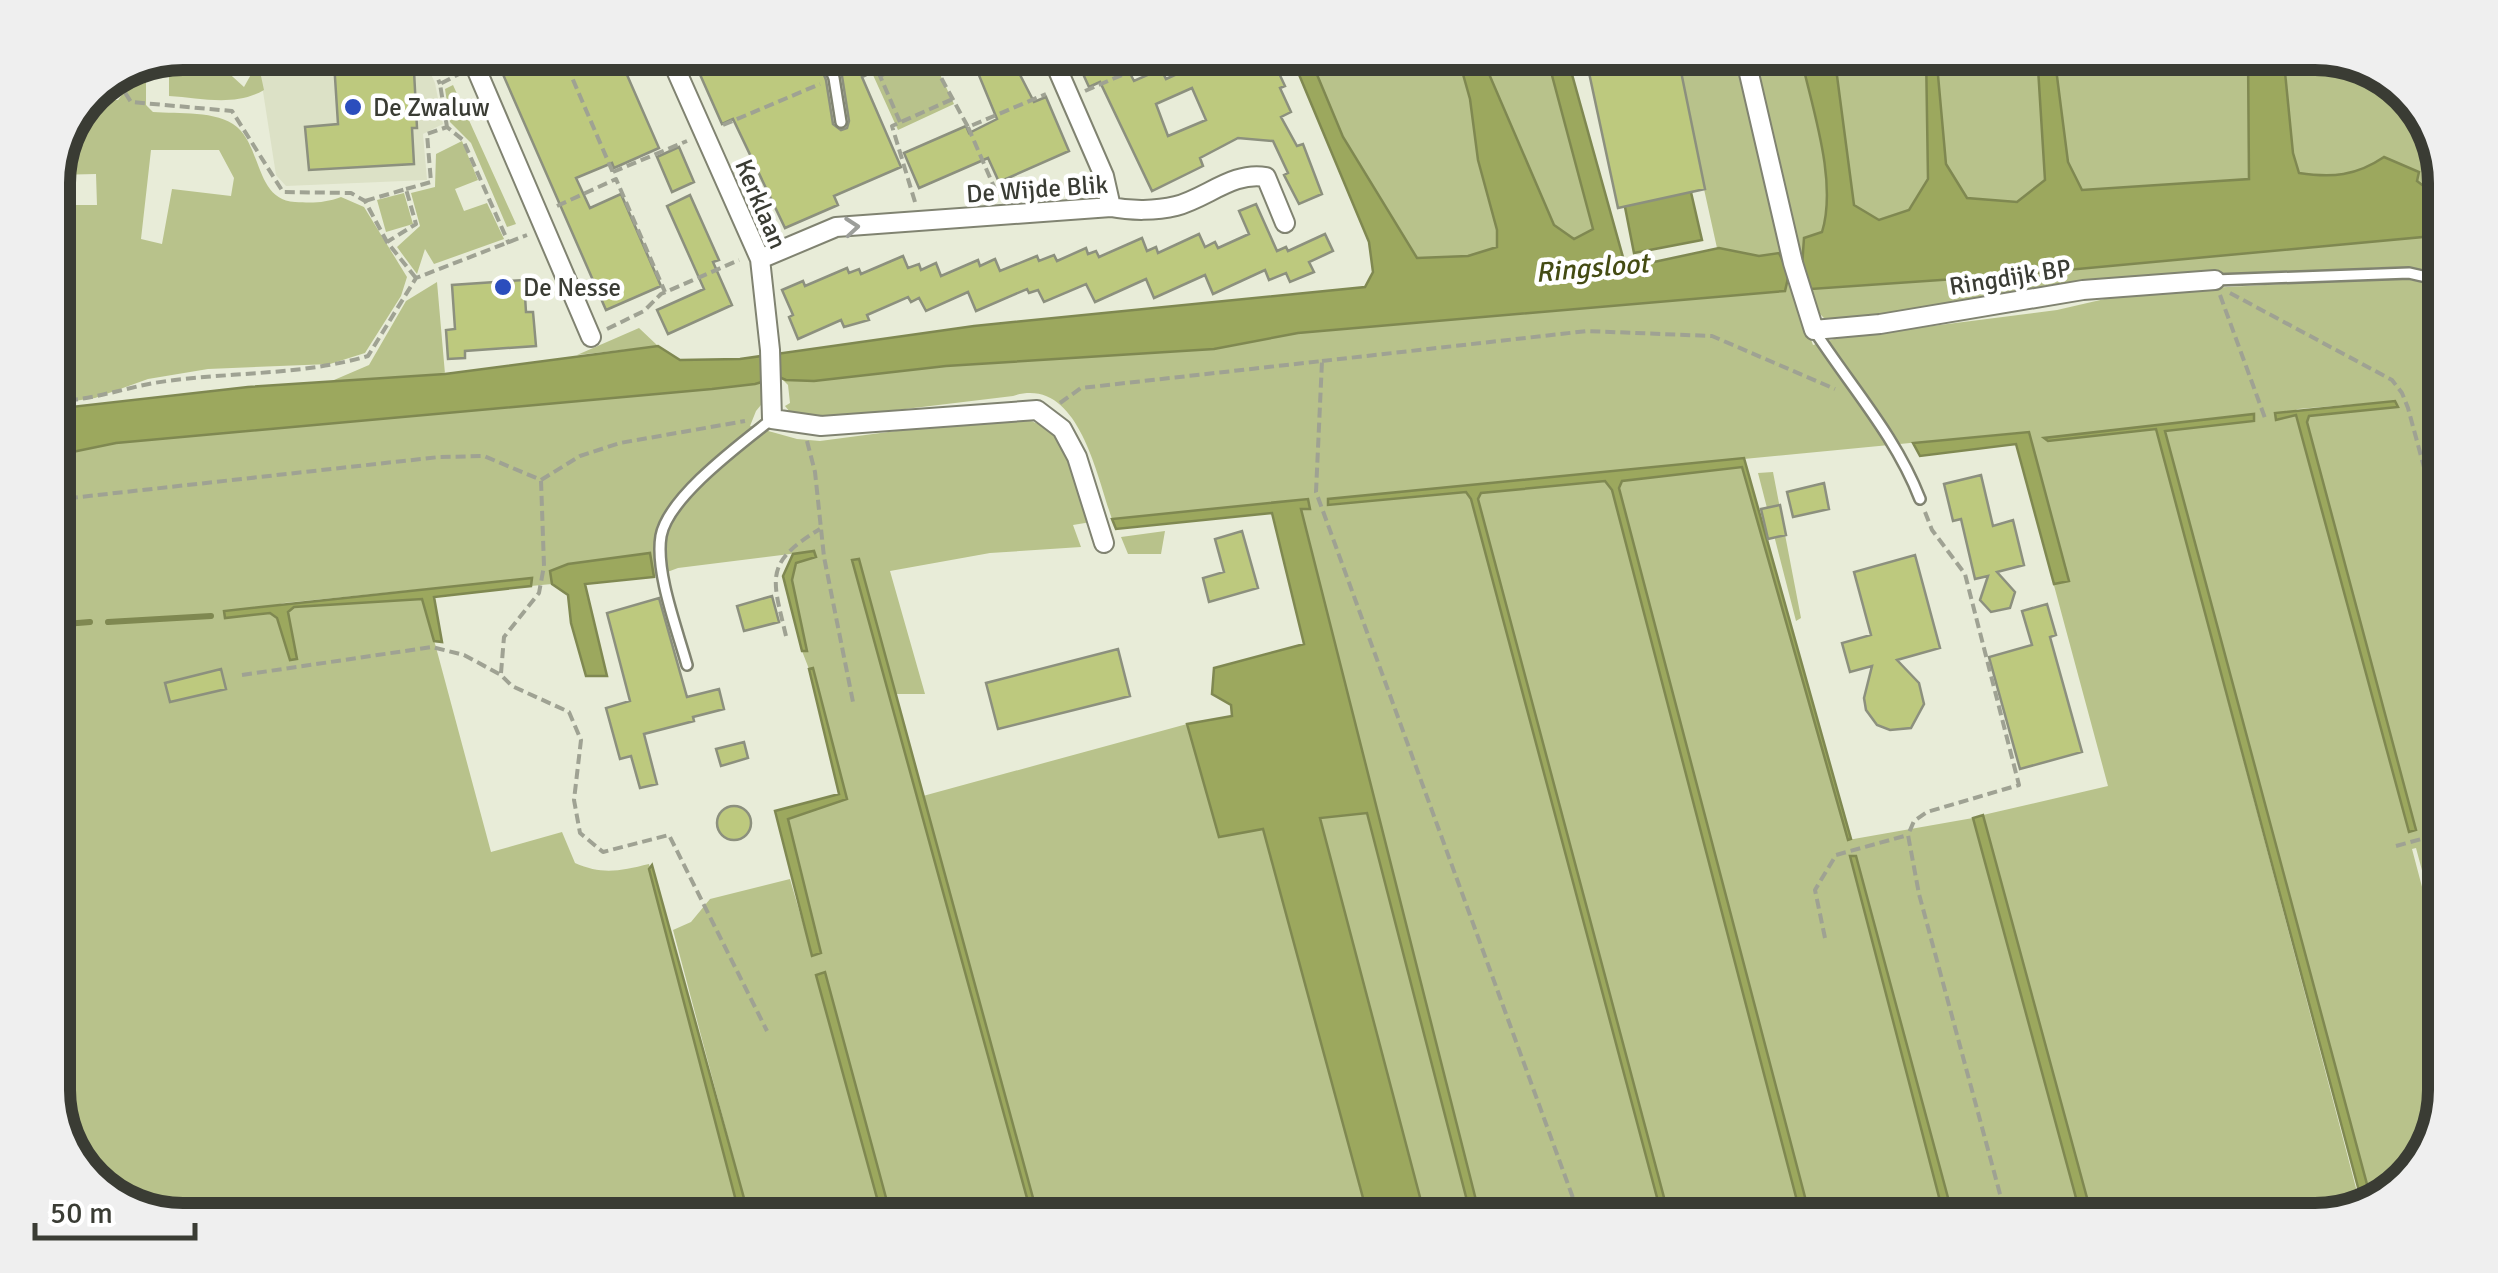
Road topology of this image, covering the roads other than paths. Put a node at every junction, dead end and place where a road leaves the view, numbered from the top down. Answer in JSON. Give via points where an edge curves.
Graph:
{"nodes":[{"id":1,"x":477,"y":70,"type":"edge"},
{"id":2,"x":676,"y":70,"type":"edge"},
{"id":3,"x":831,"y":70,"type":"edge"},
{"id":4,"x":1058,"y":70,"type":"edge"},
{"id":5,"x":1748,"y":70,"type":"edge"},
{"id":6,"x":841,"y":122,"type":"dead end"},
{"id":7,"x":1112,"y":207,"type":"junction"},
{"id":8,"x":1285,"y":224,"type":"dead end"},
{"id":9,"x":759,"y":255,"type":"junction"},
{"id":10,"x":2428,"y":277,"type":"edge"},
{"id":11,"x":2215,"y":280,"type":"joint"},
{"id":12,"x":1814,"y":330,"type":"junction"},
{"id":13,"x":591,"y":337,"type":"road end"},
{"id":14,"x":772,"y":419,"type":"junction"},
{"id":15,"x":1920,"y":498,"type":"road end"},
{"id":16,"x":1104,"y":543,"type":"dead end"},
{"id":17,"x":687,"y":665,"type":"dead end"}],
"edges":[{"from":1,"to":13,"type":"street"},
{"from":2,"to":9,"type":"street","name":"Kerklaan"},
{"from":3,"to":6,"type":"lane"},
{"from":4,"to":7,"type":"street"},
{"from":5,"to":12,"type":"street"},
{"from":7,"to":8,"type":"street","name":"De Wijde Blik","via":[[1175,206],[1250,174],[1266,177]]},
{"from":9,"to":7,"type":"street","name":"De Wijde Blik","one_way":true,"via":[[836,228]]},
{"from":9,"to":14,"type":"street","name":"Kerklaan"},
{"from":10,"to":11,"type":"lane","name":"Ringdijk BP"},
{"from":11,"to":12,"type":"street","name":"Ringdijk BP","via":[[2083,290]]},
{"from":12,"to":15,"type":"lane","via":[[1883,424]]},
{"from":14,"to":16,"type":"street","via":[[821,426],[1036,410],[1062,429],[1078,458]]},
{"from":14,"to":17,"type":"lane","via":[[716,462],[661,534],[662,569]]}]}
